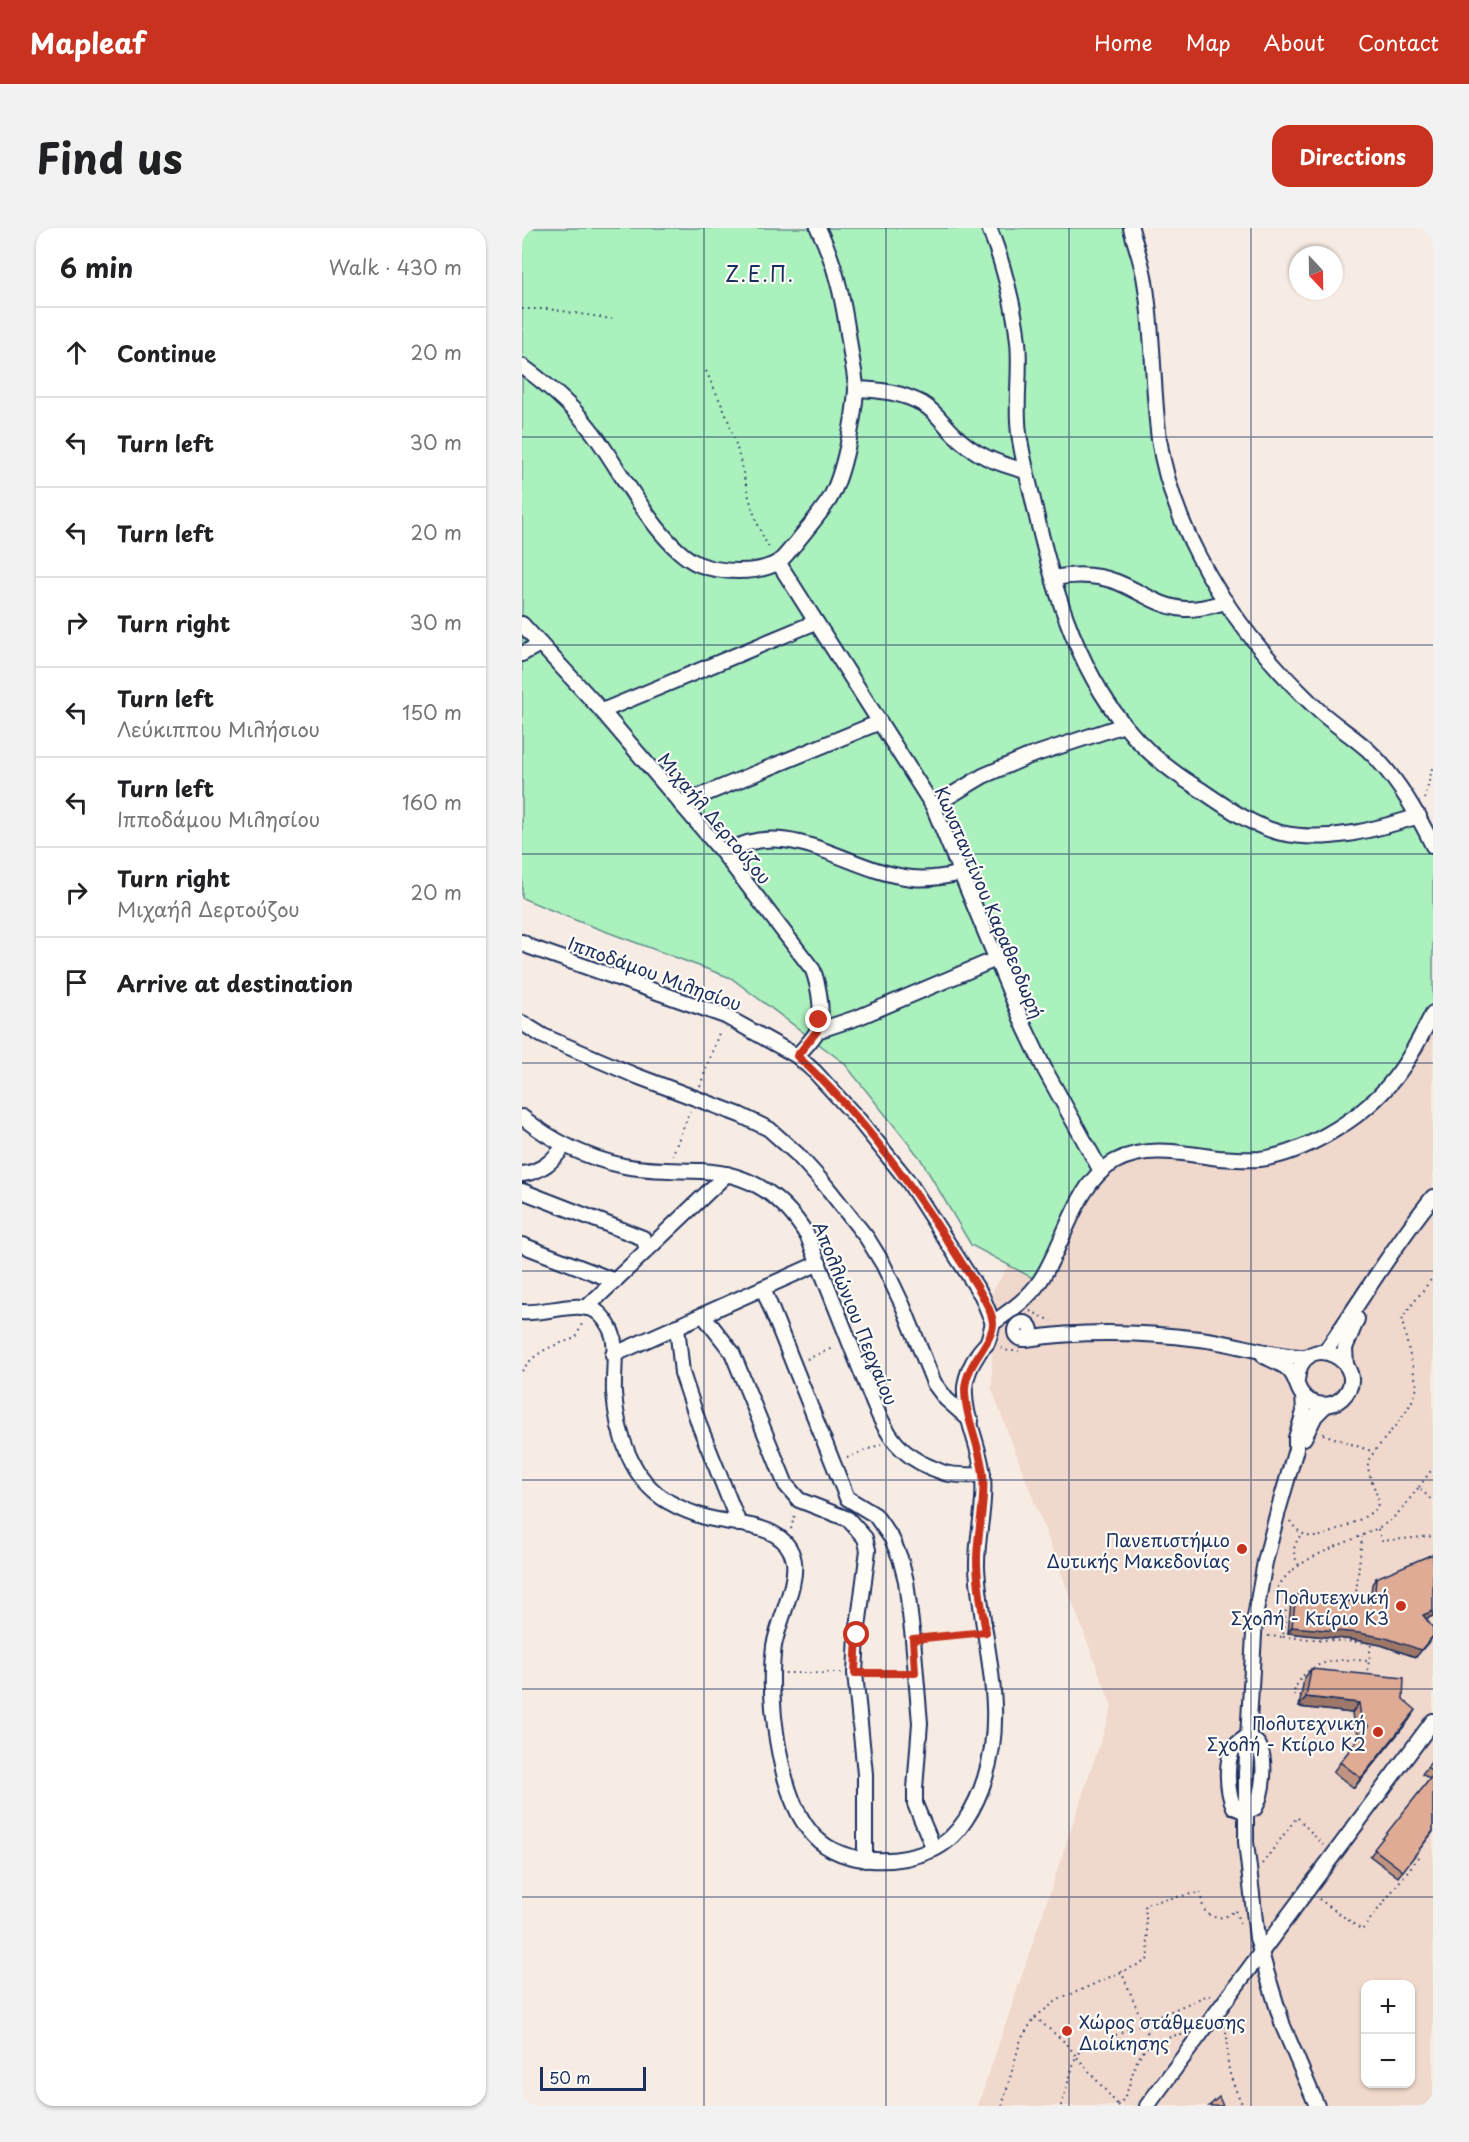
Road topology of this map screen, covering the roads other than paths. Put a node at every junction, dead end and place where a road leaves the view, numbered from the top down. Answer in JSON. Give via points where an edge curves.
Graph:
{"nodes":[{"id":1,"x":818,"y":228,"type":"edge"},
{"id":2,"x":989,"y":228,"type":"edge"},
{"id":3,"x":1131,"y":228,"type":"edge"},
{"id":4,"x":522,"y":366,"type":"edge"},
{"id":5,"x":856,"y":389,"type":"junction"},
{"id":6,"x":1026,"y":471,"type":"junction"},
{"id":7,"x":778,"y":562,"type":"junction"},
{"id":8,"x":1053,"y":578,"type":"junction"},
{"id":9,"x":1226,"y":602,"type":"junction"},
{"id":10,"x":816,"y":622,"type":"junction"},
{"id":11,"x":522,"y":624,"type":"edge"},
{"id":12,"x":540,"y":644,"type":"junction"},
{"id":13,"x":522,"y":654,"type":"edge"},
{"id":14,"x":602,"y":711,"type":"junction"},
{"id":15,"x":880,"y":722,"type":"junction"},
{"id":16,"x":1124,"y":725,"type":"junction"},
{"id":17,"x":681,"y":804,"type":"junction"},
{"id":18,"x":933,"y":806,"type":"junction"},
{"id":19,"x":1419,"y":816,"type":"junction"},
{"id":20,"x":1433,"y":846,"type":"edge"},
{"id":21,"x":723,"y":853,"type":"junction"},
{"id":22,"x":962,"y":873,"type":"junction"},
{"id":23,"x":522,"y":942,"type":"edge"},
{"id":24,"x":996,"y":959,"type":"junction"},
{"id":25,"x":1433,"y":1013,"type":"edge"},
{"id":26,"x":522,"y":1023,"type":"edge"},
{"id":27,"x":817,"y":1031,"type":"junction"},
{"id":28,"x":797,"y":1056,"type":"junction"},
{"id":29,"x":522,"y":1117,"type":"edge"},
{"id":30,"x":564,"y":1146,"type":"junction"},
{"id":31,"x":1101,"y":1171,"type":"junction"},
{"id":32,"x":522,"y":1174,"type":"edge"},
{"id":33,"x":727,"y":1174,"type":"junction"},
{"id":34,"x":522,"y":1191,"type":"edge"},
{"id":35,"x":1433,"y":1197,"type":"edge"},
{"id":36,"x":522,"y":1245,"type":"edge"},
{"id":37,"x":647,"y":1249,"type":"junction"},
{"id":38,"x":819,"y":1263,"type":"junction"},
{"id":39,"x":615,"y":1281,"type":"junction"},
{"id":40,"x":763,"y":1288,"type":"junction"},
{"id":41,"x":1364,"y":1297,"type":"junction"},
{"id":42,"x":586,"y":1308,"type":"junction"},
{"id":43,"x":522,"y":1312,"type":"edge"},
{"id":44,"x":703,"y":1315,"type":"junction"},
{"id":45,"x":993,"y":1323,"type":"junction"},
{"id":46,"x":676,"y":1326,"type":"junction"},
{"id":47,"x":1257,"y":1352,"type":"junction"},
{"id":48,"x":1325,"y":1352,"type":"junction"},
{"id":49,"x":613,"y":1354,"type":"junction"},
{"id":50,"x":1308,"y":1357,"type":"junction"},
{"id":51,"x":1347,"y":1365,"type":"junction"},
{"id":52,"x":1297,"y":1380,"type":"junction"},
{"id":53,"x":1303,"y":1395,"type":"junction"},
{"id":54,"x":1326,"y":1405,"type":"junction"},
{"id":55,"x":970,"y":1421,"type":"junction"},
{"id":56,"x":1296,"y":1449,"type":"junction"},
{"id":57,"x":983,"y":1475,"type":"junction"},
{"id":58,"x":739,"y":1524,"type":"junction"},
{"id":59,"x":1433,"y":1721,"type":"edge"},
{"id":60,"x":934,"y":1850,"type":"junction"},
{"id":61,"x":865,"y":1860,"type":"junction"},
{"id":62,"x":1261,"y":1953,"type":"junction"},
{"id":63,"x":1147,"y":2106,"type":"edge"},
{"id":64,"x":1317,"y":2106,"type":"edge"}],
"edges":[{"from":1,"to":5,"type":"street","via":[[838,279]]},
{"from":2,"to":6,"type":"street","via":[[1006,280],[1018,342],[1019,432]]},
{"from":3,"to":9,"type":"street","via":[[1144,276],[1160,442],[1168,480],[1198,555]]},
{"from":4,"to":7,"type":"street","via":[[560,397],[593,432],[653,523],[682,553],[696,563],[722,571],[746,571]]},
{"from":5,"to":6,"type":"street","via":[[887,390],[925,405],[971,449],[998,464]]},
{"from":5,"to":7,"type":"street","via":[[846,449],[830,498]]},
{"from":6,"to":8,"type":"street"},
{"from":7,"to":10,"type":"street","name":"Κωνσταντίνου Καραθεοδωρή"},
{"from":8,"to":9,"type":"street","via":[[1099,577],[1162,604],[1185,609]]},
{"from":8,"to":16,"type":"street","via":[[1075,642]]},
{"from":9,"to":19,"type":"street","via":[[1283,676],[1378,760]]},
{"from":10,"to":14,"type":"street"},
{"from":10,"to":15,"type":"street","name":"Κωνσταντίνου Καραθεοδωρή"},
{"from":11,"to":12,"type":"street","name":"Μιχαήλ Δερτούζου"},
{"from":12,"to":13,"type":"street"},
{"from":12,"to":14,"type":"street","name":"Μιχαήλ Δερτούζου"},
{"from":14,"to":17,"type":"street","name":"Μιχαήλ Δερτούζου"},
{"from":15,"to":17,"type":"street"},
{"from":15,"to":18,"type":"street","name":"Κωνσταντίνου Καραθεοδωρή"},
{"from":16,"to":18,"type":"street","via":[[1027,757],[984,776]]},
{"from":16,"to":19,"type":"street","via":[[1188,783],[1247,820],[1280,832],[1326,837],[1354,834]]},
{"from":17,"to":21,"type":"street","name":"Μιχαήλ Δερτούζου"},
{"from":18,"to":22,"type":"street","name":"Κωνσταντίνου Καραθεοδωρή"},
{"from":19,"to":20,"type":"street"},
{"from":21,"to":22,"type":"street","via":[[740,843],[799,841],[856,864],[901,876],[931,879]]},
{"from":21,"to":27,"type":"street","name":"Μιχαήλ Δερτούζου","via":[[813,970],[820,1002]]},
{"from":22,"to":24,"type":"street","name":"Κωνσταντίνου Καραθεοδωρή"},
{"from":23,"to":28,"type":"street","name":"Ιπποδάμου Μιλησίου","via":[[725,1016]]},
{"from":24,"to":27,"type":"street"},
{"from":24,"to":31,"type":"street","name":"Κωνσταντίνου Καραθεοδωρή","via":[[1045,1070]]},
{"from":25,"to":31,"type":"street","via":[[1388,1087],[1327,1136],[1260,1159],[1158,1152],[1117,1160]]},
{"from":26,"to":55,"type":"street","via":[[634,1075],[740,1115],[776,1135],[826,1186],[867,1238],[903,1306],[934,1383]]},
{"from":27,"to":28,"type":"street"},
{"from":28,"to":45,"type":"street","name":"Ιπποδάμου Μιλησίου","via":[[859,1120],[908,1180],[982,1296]]},
{"from":29,"to":30,"type":"street","name":"Απολλώνιου Περγαίου"},
{"from":30,"to":32,"type":"street","via":[[546,1167]]},
{"from":30,"to":33,"type":"street","name":"Απολλώνιου Περγαίου","via":[[625,1166]]},
{"from":31,"to":45,"type":"street","via":[[1081,1198],[1040,1282],[1022,1303]]},
{"from":33,"to":37,"type":"street"},
{"from":33,"to":38,"type":"street","name":"Απολλώνιου Περγαίου","via":[[751,1181],[783,1204],[797,1218]]},
{"from":34,"to":37,"type":"street","via":[[643,1238]]},
{"from":35,"to":41,"type":"street"},
{"from":36,"to":39,"type":"street"},
{"from":37,"to":39,"type":"street"},
{"from":38,"to":40,"type":"street"},
{"from":38,"to":57,"type":"street","name":"Απολλώνιου Περγαίου","via":[[878,1414],[892,1439],[908,1455],[940,1471]]},
{"from":39,"to":42,"type":"street"},
{"from":40,"to":44,"type":"street"},
{"from":40,"to":60,"type":"street","via":[[847,1498],[875,1515],[900,1558],[906,1581],[920,1723],[915,1804]]},
{"from":41,"to":48,"type":"street"},
{"from":41,"to":51,"type":"street","via":[[1345,1348]]},
{"from":42,"to":43,"type":"street"},
{"from":42,"to":49,"type":"street","via":[[600,1314],[608,1324]]},
{"from":44,"to":46,"type":"street"},
{"from":44,"to":61,"type":"street","via":[[732,1352],[786,1485],[799,1500],[848,1520],[865,1538],[868,1550],[855,1673],[866,1774]]},
{"from":45,"to":47,"type":"street","via":[[1023,1335],[1199,1338]]},
{"from":45,"to":55,"type":"street","via":[[965,1388]]},
{"from":46,"to":49,"type":"street"},
{"from":46,"to":58,"type":"street","via":[[682,1373]]},
{"from":47,"to":50,"type":"street"},
{"from":47,"to":52,"type":"street","via":[[1287,1368]]},
{"from":48,"to":50,"type":"street"},
{"from":48,"to":51,"type":"street"},
{"from":49,"to":58,"type":"street","via":[[618,1420],[633,1466],[665,1501],[698,1515]]},
{"from":50,"to":52,"type":"street"},
{"from":51,"to":54,"type":"street","via":[[1347,1390]]},
{"from":52,"to":53,"type":"street"},
{"from":53,"to":54,"type":"street"},
{"from":53,"to":56,"type":"street","via":[[1304,1412]]},
{"from":54,"to":56,"type":"street"},
{"from":55,"to":57,"type":"street"},
{"from":56,"to":62,"type":"street","via":[[1265,1562],[1256,1617],[1245,1812],[1250,1886]]},
{"from":57,"to":60,"type":"street","via":[[977,1558],[994,1693],[992,1752],[978,1797],[967,1816],[958,1830]]},
{"from":58,"to":61,"type":"street","via":[[778,1535],[793,1557],[795,1573],[774,1646],[773,1673],[777,1742],[794,1804],[818,1840],[831,1849]]},
{"from":59,"to":62,"type":"street"},
{"from":60,"to":61,"type":"street","via":[[902,1859]]},
{"from":62,"to":63,"type":"street"},
{"from":62,"to":64,"type":"street","via":[[1283,2026]]}]}
